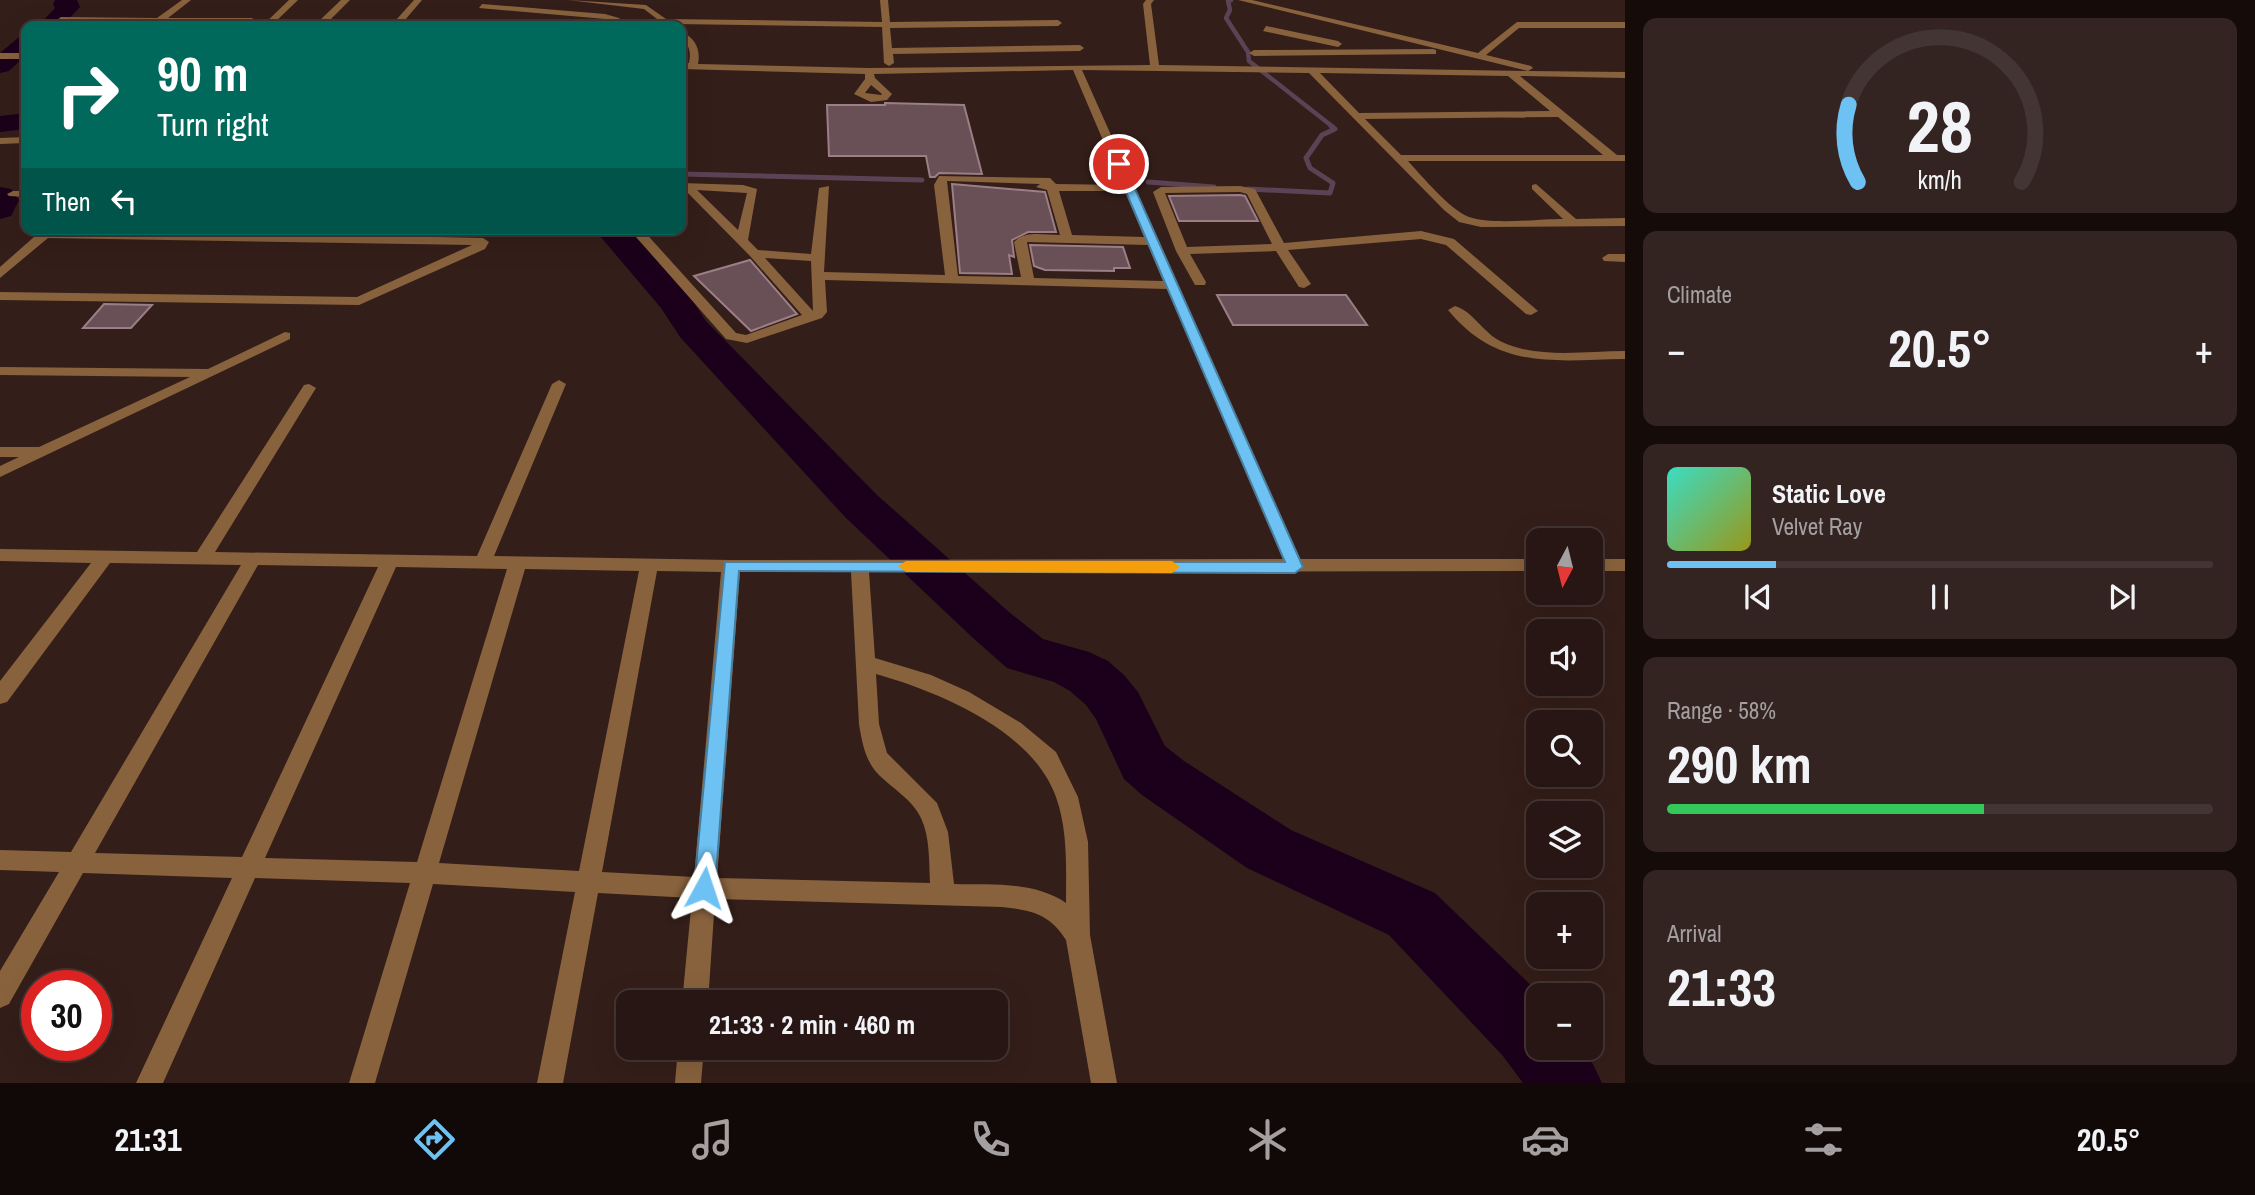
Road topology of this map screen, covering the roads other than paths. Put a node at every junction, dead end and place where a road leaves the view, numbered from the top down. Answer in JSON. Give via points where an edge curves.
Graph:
{"nodes":[{"id":1,"x":187,"y":0,"type":"edge"},
{"id":2,"x":294,"y":0,"type":"edge"},
{"id":3,"x":346,"y":0,"type":"edge"},
{"id":4,"x":418,"y":0,"type":"edge"},
{"id":5,"x":572,"y":0,"type":"edge"},
{"id":6,"x":884,"y":0,"type":"edge"},
{"id":7,"x":608,"y":1,"type":"edge"},
{"id":8,"x":1244,"y":1,"type":"edge"},
{"id":9,"x":1146,"y":2,"type":"edge"},
{"id":10,"x":484,"y":3,"type":"edge"},
{"id":11,"x":61,"y":20,"type":"dead end"},
{"id":12,"x":84,"y":21,"type":"edge"},
{"id":13,"x":159,"y":21,"type":"edge"},
{"id":14,"x":271,"y":21,"type":"edge"},
{"id":15,"x":324,"y":21,"type":"edge"},
{"id":16,"x":400,"y":21,"type":"edge"},
{"id":17,"x":471,"y":21,"type":"edge"},
{"id":18,"x":618,"y":21,"type":"edge"},
{"id":19,"x":664,"y":21,"type":"edge"},
{"id":20,"x":1058,"y":23,"type":"dead end"},
{"id":21,"x":686,"y":24,"type":"edge"},
{"id":22,"x":886,"y":25,"type":"junction"},
{"id":23,"x":1625,"y":25,"type":"edge"},
{"id":24,"x":686,"y":38,"type":"edge"},
{"id":25,"x":1080,"y":48,"type":"dead end"},
{"id":26,"x":888,"y":51,"type":"junction"},
{"id":27,"x":1376,"y":51,"type":"junction"},
{"id":28,"x":1283,"y":52,"type":"junction"},
{"id":29,"x":1254,"y":53,"type":"dead end"},
{"id":30,"x":1481,"y":55,"type":"junction"},
{"id":31,"x":0,"y":56,"type":"edge"},
{"id":32,"x":21,"y":56,"type":"edge"},
{"id":33,"x":686,"y":66,"type":"edge"},
{"id":34,"x":693,"y":66,"type":"junction"},
{"id":35,"x":1076,"y":67,"type":"junction"},
{"id":36,"x":1155,"y":68,"type":"junction"},
{"id":37,"x":890,"y":71,"type":"junction"},
{"id":38,"x":1312,"y":71,"type":"junction"},
{"id":39,"x":1477,"y":73,"type":"junction"},
{"id":40,"x":1511,"y":74,"type":"junction"},
{"id":41,"x":1548,"y":74,"type":"junction"},
{"id":42,"x":1587,"y":75,"type":"junction"},
{"id":43,"x":1625,"y":75,"type":"edge"},
{"id":44,"x":1625,"y":86,"type":"edge"},
{"id":45,"x":1561,"y":114,"type":"junction"},
{"id":46,"x":1357,"y":116,"type":"junction"},
{"id":47,"x":21,"y":140,"type":"edge"},
{"id":48,"x":0,"y":141,"type":"edge"},
{"id":49,"x":1398,"y":158,"type":"junction"},
{"id":50,"x":1620,"y":158,"type":"edge"},
{"id":51,"x":686,"y":186,"type":"edge"},
{"id":52,"x":1054,"y":187,"type":"junction"},
{"id":53,"x":1536,"y":187,"type":"dead end"},
{"id":54,"x":686,"y":188,"type":"edge"},
{"id":55,"x":825,"y":188,"type":"dead end"},
{"id":56,"x":1129,"y":188,"type":"junction"},
{"id":57,"x":13,"y":194,"type":"dead end"},
{"id":58,"x":21,"y":194,"type":"edge"},
{"id":59,"x":1573,"y":222,"type":"junction"},
{"id":60,"x":1625,"y":222,"type":"edge"},
{"id":61,"x":1176,"y":232,"type":"junction"},
{"id":62,"x":45,"y":235,"type":"edge"},
{"id":63,"x":157,"y":235,"type":"edge"},
{"id":64,"x":640,"y":235,"type":"edge"},
{"id":65,"x":1150,"y":236,"type":"junction"},
{"id":66,"x":1067,"y":239,"type":"junction"},
{"id":67,"x":742,"y":241,"type":"junction"},
{"id":68,"x":1280,"y":247,"type":"junction"},
{"id":69,"x":1182,"y":251,"type":"junction"},
{"id":70,"x":754,"y":253,"type":"junction"},
{"id":71,"x":817,"y":258,"type":"junction"},
{"id":72,"x":1608,"y":258,"type":"dead end"},
{"id":73,"x":1625,"y":258,"type":"edge"},
{"id":74,"x":0,"y":274,"type":"edge"},
{"id":75,"x":816,"y":276,"type":"junction"},
{"id":76,"x":952,"y":279,"type":"junction"},
{"id":77,"x":1028,"y":281,"type":"junction"},
{"id":78,"x":1200,"y":282,"type":"dead end"},
{"id":79,"x":1304,"y":284,"type":"dead end"},
{"id":80,"x":1171,"y":285,"type":"junction"},
{"id":81,"x":0,"y":296,"type":"edge"},
{"id":82,"x":1455,"y":310,"type":"dead end"},
{"id":83,"x":1531,"y":311,"type":"dead end"},
{"id":84,"x":811,"y":317,"type":"junction"},
{"id":85,"x":285,"y":337,"type":"dead end"},
{"id":86,"x":1625,"y":355,"type":"edge"},
{"id":87,"x":0,"y":371,"type":"edge"},
{"id":88,"x":211,"y":373,"type":"junction"},
{"id":89,"x":559,"y":384,"type":"dead end"},
{"id":90,"x":309,"y":388,"type":"dead end"},
{"id":91,"x":0,"y":452,"type":"edge"},
{"id":92,"x":42,"y":453,"type":"junction"},
{"id":93,"x":0,"y":472,"type":"edge"},
{"id":94,"x":0,"y":555,"type":"edge"},
{"id":95,"x":105,"y":556,"type":"junction"},
{"id":96,"x":202,"y":558,"type":"junction"},
{"id":97,"x":253,"y":559,"type":"junction"},
{"id":98,"x":390,"y":561,"type":"junction"},
{"id":99,"x":483,"y":562,"type":"junction"},
{"id":100,"x":518,"y":563,"type":"junction"},
{"id":101,"x":649,"y":565,"type":"junction"},
{"id":102,"x":1526,"y":565,"type":"edge"},
{"id":103,"x":1603,"y":565,"type":"edge"},
{"id":104,"x":1625,"y":565,"type":"edge"},
{"id":105,"x":731,"y":566,"type":"junction"},
{"id":106,"x":860,"y":566,"type":"junction"},
{"id":107,"x":1295,"y":567,"type":"junction"},
{"id":108,"x":865,"y":663,"type":"junction"},
{"id":109,"x":0,"y":696,"type":"edge"},
{"id":110,"x":0,"y":860,"type":"edge"},
{"id":111,"x":77,"y":862,"type":"junction"},
{"id":112,"x":248,"y":868,"type":"junction"},
{"id":113,"x":425,"y":873,"type":"junction"},
{"id":114,"x":589,"y":882,"type":"junction"},
{"id":115,"x":704,"y":888,"type":"junction"},
{"id":116,"x":943,"y":894,"type":"junction"},
{"id":117,"x":1078,"y":937,"type":"junction"},
{"id":118,"x":696,"y":990,"type":"edge"},
{"id":119,"x":0,"y":995,"type":"edge"},
{"id":120,"x":690,"y":1060,"type":"edge"},
{"id":121,"x":149,"y":1083,"type":"edge"},
{"id":122,"x":362,"y":1083,"type":"edge"},
{"id":123,"x":550,"y":1083,"type":"edge"},
{"id":124,"x":688,"y":1083,"type":"edge"},
{"id":125,"x":1104,"y":1083,"type":"edge"}],
"edges":[{"from":1,"to":13,"type":"street"},
{"from":2,"to":14,"type":"street"},
{"from":3,"to":15,"type":"street"},
{"from":4,"to":16,"type":"street"},
{"from":5,"to":7,"type":"street"},
{"from":6,"to":22,"type":"street"},
{"from":7,"to":19,"type":"street","via":[[646,7]]},
{"from":8,"to":30,"type":"street"},
{"from":9,"to":36,"type":"street"},
{"from":10,"to":17,"type":"street"},
{"from":10,"to":18,"type":"street"},
{"from":11,"to":12,"type":"street"},
{"from":20,"to":22,"type":"street"},
{"from":21,"to":22,"type":"street"},
{"from":22,"to":26,"type":"street"},
{"from":23,"to":30,"type":"street","via":[[1517,25]]},
{"from":24,"to":34,"type":"street","via":[[697,51]]},
{"from":25,"to":26,"type":"street"},
{"from":26,"to":37,"type":"street"},
{"from":27,"to":28,"type":"street"},
{"from":27,"to":28,"type":"street","via":[[1263,26]]},
{"from":27,"to":39,"type":"street","via":[[1437,52]]},
{"from":28,"to":29,"type":"street"},
{"from":30,"to":41,"type":"street"},
{"from":31,"to":32,"type":"street"},
{"from":33,"to":34,"type":"street"},
{"from":34,"to":37,"type":"street","via":[[869,75]]},
{"from":35,"to":36,"type":"street"},
{"from":35,"to":37,"type":"street"},
{"from":35,"to":56,"type":"street"},
{"from":36,"to":38,"type":"street"},
{"from":38,"to":39,"type":"street"},
{"from":38,"to":46,"type":"street"},
{"from":39,"to":40,"type":"street"},
{"from":40,"to":41,"type":"street"},
{"from":40,"to":45,"type":"street"},
{"from":41,"to":42,"type":"street"},
{"from":42,"to":43,"type":"street"},
{"from":42,"to":44,"type":"street"},
{"from":45,"to":46,"type":"street"},
{"from":45,"to":50,"type":"street"},
{"from":46,"to":49,"type":"street"},
{"from":47,"to":48,"type":"street"},
{"from":49,"to":50,"type":"street"},
{"from":49,"to":59,"type":"street","via":[[1463,219],[1481,223]]},
{"from":51,"to":67,"type":"street","via":[[753,191]]},
{"from":52,"to":56,"type":"street"},
{"from":52,"to":66,"type":"street"},
{"from":52,"to":76,"type":"street","via":[[940,185]]},
{"from":53,"to":59,"type":"street"},
{"from":54,"to":67,"type":"street"},
{"from":55,"to":71,"type":"street"},
{"from":56,"to":65,"type":"street"},
{"from":57,"to":58,"type":"street"},
{"from":59,"to":60,"type":"street"},
{"from":61,"to":65,"type":"street"},
{"from":61,"to":68,"type":"street","via":[[1161,190],[1246,190]]},
{"from":61,"to":69,"type":"street"},
{"from":62,"to":74,"type":"street"},
{"from":63,"to":81,"type":"street","via":[[484,244],[359,301]]},
{"from":64,"to":84,"type":"street","via":[[731,336],[747,338]]},
{"from":65,"to":66,"type":"street"},
{"from":65,"to":80,"type":"street"},
{"from":66,"to":77,"type":"street","via":[[1020,242]]},
{"from":67,"to":70,"type":"street"},
{"from":68,"to":69,"type":"street"},
{"from":68,"to":79,"type":"street"},
{"from":68,"to":83,"type":"street","via":[[1438,237],[1450,242]]},
{"from":69,"to":78,"type":"street"},
{"from":70,"to":71,"type":"street"},
{"from":70,"to":84,"type":"street"},
{"from":71,"to":75,"type":"street"},
{"from":72,"to":73,"type":"street"},
{"from":75,"to":76,"type":"street"},
{"from":75,"to":84,"type":"street","via":[[820,312]]},
{"from":76,"to":77,"type":"street"},
{"from":77,"to":80,"type":"street"},
{"from":80,"to":107,"type":"street"},
{"from":82,"to":86,"type":"street","via":[[1480,333],[1508,349]]},
{"from":85,"to":88,"type":"street"},
{"from":87,"to":88,"type":"street"},
{"from":88,"to":92,"type":"street"},
{"from":89,"to":99,"type":"street"},
{"from":90,"to":96,"type":"street"},
{"from":91,"to":92,"type":"street"},
{"from":92,"to":93,"type":"street"},
{"from":94,"to":95,"type":"street"},
{"from":95,"to":96,"type":"street"},
{"from":95,"to":109,"type":"street"},
{"from":96,"to":97,"type":"street"},
{"from":97,"to":98,"type":"street"},
{"from":97,"to":111,"type":"street"},
{"from":98,"to":99,"type":"street"},
{"from":98,"to":112,"type":"street"},
{"from":99,"to":100,"type":"street"},
{"from":100,"to":101,"type":"street"},
{"from":100,"to":113,"type":"street"},
{"from":101,"to":105,"type":"street"},
{"from":101,"to":114,"type":"street"},
{"from":102,"to":107,"type":"street"},
{"from":103,"to":104,"type":"street"},
{"from":105,"to":106,"type":"street"},
{"from":105,"to":115,"type":"street"},
{"from":106,"to":107,"type":"street"},
{"from":106,"to":108,"type":"street"},
{"from":108,"to":116,"type":"street","via":[[872,746],[881,766],[923,801],[936,827]]},
{"from":108,"to":117,"type":"street","via":[[924,680],[962,698],[1014,729],[1048,758],[1067,797],[1077,842]]},
{"from":110,"to":111,"type":"street"},
{"from":111,"to":112,"type":"street"},
{"from":111,"to":119,"type":"street"},
{"from":112,"to":113,"type":"street"},
{"from":112,"to":121,"type":"street"},
{"from":113,"to":114,"type":"street"},
{"from":113,"to":122,"type":"street"},
{"from":114,"to":115,"type":"street"},
{"from":114,"to":123,"type":"street"},
{"from":115,"to":116,"type":"street"},
{"from":115,"to":118,"type":"street"},
{"from":116,"to":117,"type":"street","via":[[1043,901],[1067,916]]},
{"from":117,"to":125,"type":"street"},
{"from":120,"to":124,"type":"street"}]}
